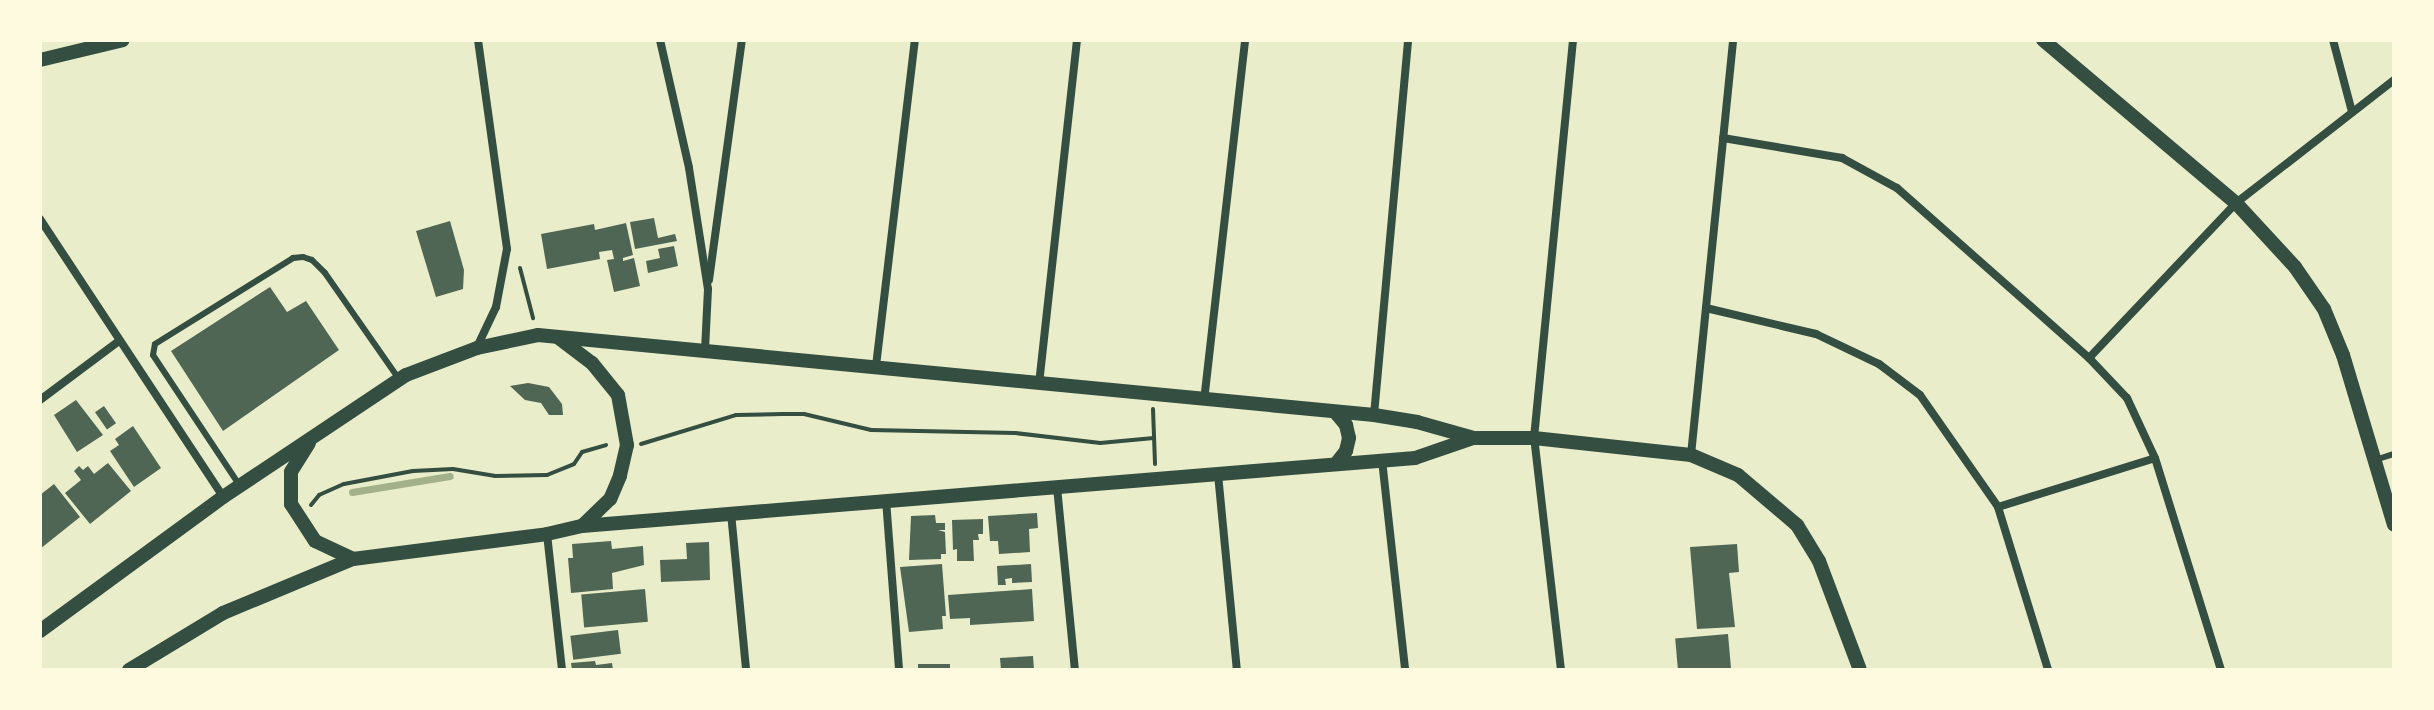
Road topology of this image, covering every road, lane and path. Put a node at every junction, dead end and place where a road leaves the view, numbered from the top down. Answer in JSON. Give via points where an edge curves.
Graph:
{"nodes":[{"id":1,"x":123,"y":40,"type":"edge"},
{"id":2,"x":478,"y":40,"type":"edge"},
{"id":3,"x":660,"y":40,"type":"edge"},
{"id":4,"x":742,"y":40,"type":"edge"},
{"id":5,"x":915,"y":40,"type":"edge"},
{"id":6,"x":1077,"y":40,"type":"edge"},
{"id":7,"x":1245,"y":40,"type":"edge"},
{"id":8,"x":1408,"y":40,"type":"edge"},
{"id":9,"x":1573,"y":40,"type":"edge"},
{"id":10,"x":1733,"y":40,"type":"edge"},
{"id":11,"x":2043,"y":40,"type":"edge"},
{"id":12,"x":2333,"y":40,"type":"edge"},
{"id":13,"x":85,"y":46,"type":"edge"},
{"id":14,"x":40,"y":60,"type":"edge"},
{"id":15,"x":2394,"y":80,"type":"edge"},
{"id":16,"x":2352,"y":112,"type":"junction"},
{"id":17,"x":1723,"y":138,"type":"junction"},
{"id":18,"x":2236,"y":203,"type":"junction"},
{"id":19,"x":40,"y":219,"type":"edge"},
{"id":20,"x":519,"y":264,"type":"dead end"},
{"id":21,"x":708,"y":289,"type":"junction"},
{"id":22,"x":1706,"y":308,"type":"junction"},
{"id":23,"x":538,"y":335,"type":"junction"},
{"id":24,"x":558,"y":337,"type":"junction"},
{"id":25,"x":119,"y":341,"type":"junction"},
{"id":26,"x":477,"y":348,"type":"junction"},
{"id":27,"x":705,"y":350,"type":"junction"},
{"id":28,"x":2089,"y":358,"type":"junction"},
{"id":29,"x":876,"y":366,"type":"junction"},
{"id":30,"x":399,"y":379,"type":"junction"},
{"id":31,"x":1039,"y":385,"type":"junction"},
{"id":32,"x":40,"y":400,"type":"edge"},
{"id":33,"x":1204,"y":402,"type":"junction"},
{"id":34,"x":1153,"y":406,"type":"dead end"},
{"id":35,"x":1336,"y":413,"type":"junction"},
{"id":36,"x":1374,"y":415,"type":"junction"},
{"id":37,"x":313,"y":436,"type":"junction"},
{"id":38,"x":1154,"y":438,"type":"junction"},
{"id":39,"x":1474,"y":438,"type":"junction"},
{"id":40,"x":1534,"y":438,"type":"junction"},
{"id":41,"x":639,"y":444,"type":"dead end"},
{"id":42,"x":606,"y":445,"type":"dead end"},
{"id":43,"x":2394,"y":454,"type":"edge"},
{"id":44,"x":1691,"y":455,"type":"junction"},
{"id":45,"x":2155,"y":458,"type":"junction"},
{"id":46,"x":1382,"y":460,"type":"junction"},
{"id":47,"x":2374,"y":461,"type":"junction"},
{"id":48,"x":1336,"y":464,"type":"junction"},
{"id":49,"x":1155,"y":466,"type":"dead end"},
{"id":50,"x":1218,"y":474,"type":"junction"},
{"id":51,"x":240,"y":486,"type":"junction"},
{"id":52,"x":1057,"y":487,"type":"junction"},
{"id":53,"x":223,"y":497,"type":"junction"},
{"id":54,"x":886,"y":500,"type":"junction"},
{"id":55,"x":1998,"y":507,"type":"junction"},
{"id":56,"x":309,"y":508,"type":"dead end"},
{"id":57,"x":731,"y":513,"type":"junction"},
{"id":58,"x":2394,"y":525,"type":"edge"},
{"id":59,"x":582,"y":526,"type":"junction"},
{"id":60,"x":547,"y":534,"type":"junction"},
{"id":61,"x":353,"y":559,"type":"junction"},
{"id":62,"x":40,"y":631,"type":"edge"},
{"id":63,"x":131,"y":669,"type":"edge"},
{"id":64,"x":562,"y":670,"type":"edge"},
{"id":65,"x":746,"y":670,"type":"edge"},
{"id":66,"x":899,"y":670,"type":"edge"},
{"id":67,"x":1075,"y":670,"type":"edge"},
{"id":68,"x":1237,"y":670,"type":"edge"},
{"id":69,"x":1405,"y":670,"type":"edge"},
{"id":70,"x":1561,"y":670,"type":"edge"},
{"id":71,"x":1860,"y":670,"type":"edge"},
{"id":72,"x":2048,"y":670,"type":"edge"},
{"id":73,"x":2221,"y":670,"type":"edge"}],
"edges":[{"from":1,"to":13,"type":"street"},
{"from":2,"to":26,"type":"street","via":[[507,249],[496,307]]},
{"from":3,"to":21,"type":"street","via":[[689,168]]},
{"from":4,"to":21,"type":"street"},
{"from":5,"to":29,"type":"street"},
{"from":6,"to":31,"type":"street"},
{"from":7,"to":33,"type":"street"},
{"from":8,"to":36,"type":"street"},
{"from":9,"to":40,"type":"street"},
{"from":10,"to":17,"type":"street"},
{"from":11,"to":18,"type":"street"},
{"from":12,"to":16,"type":"street"},
{"from":13,"to":14,"type":"street"},
{"from":15,"to":16,"type":"street"},
{"from":16,"to":18,"type":"street"},
{"from":17,"to":22,"type":"street"},
{"from":17,"to":28,"type":"street","via":[[1842,158],[1897,188]]},
{"from":18,"to":28,"type":"street"},
{"from":18,"to":47,"type":"street","via":[[2295,267],[2324,309]]},
{"from":19,"to":25,"type":"street"},
{"from":20,"to":23,"type":"path"},
{"from":21,"to":27,"type":"street"},
{"from":22,"to":44,"type":"street"},
{"from":22,"to":55,"type":"street","via":[[1816,334],[1879,364],[1920,395]]},
{"from":23,"to":24,"type":"street"},
{"from":23,"to":26,"type":"street"},
{"from":24,"to":27,"type":"street"},
{"from":24,"to":59,"type":"street","via":[[592,363],[618,395],[627,445],[610,499]]},
{"from":25,"to":32,"type":"street"},
{"from":25,"to":53,"type":"street"},
{"from":26,"to":30,"type":"street"},
{"from":27,"to":29,"type":"street"},
{"from":28,"to":45,"type":"street","via":[[2127,398]]},
{"from":29,"to":31,"type":"street"},
{"from":30,"to":37,"type":"street"},
{"from":30,"to":51,"type":"lane","via":[[325,273],[303,257],[293,258],[155,344],[153,355]]},
{"from":31,"to":33,"type":"street"},
{"from":33,"to":35,"type":"street"},
{"from":34,"to":38,"type":"path"},
{"from":35,"to":36,"type":"street"},
{"from":35,"to":48,"type":"street","via":[[1349,438]]},
{"from":36,"to":39,"type":"street"},
{"from":37,"to":51,"type":"street"},
{"from":37,"to":61,"type":"street","via":[[291,472],[291,504],[315,541]]},
{"from":38,"to":41,"type":"path","via":[[1100,443],[1015,433],[871,430],[783,414],[736,415]]},
{"from":38,"to":49,"type":"path"},
{"from":39,"to":40,"type":"street"},
{"from":39,"to":46,"type":"street","via":[[1415,458]]},
{"from":40,"to":44,"type":"street"},
{"from":40,"to":70,"type":"street"},
{"from":42,"to":56,"type":"path","via":[[582,452],[574,464],[547,475],[495,476],[453,469],[400,473],[328,490]]},
{"from":43,"to":47,"type":"lane"},
{"from":44,"to":71,"type":"street","via":[[1738,475],[1797,525],[1819,561]]},
{"from":45,"to":55,"type":"street"},
{"from":45,"to":73,"type":"street"},
{"from":46,"to":48,"type":"street"},
{"from":46,"to":69,"type":"street"},
{"from":47,"to":58,"type":"street"},
{"from":48,"to":50,"type":"street"},
{"from":50,"to":52,"type":"street"},
{"from":50,"to":68,"type":"street"},
{"from":51,"to":53,"type":"street"},
{"from":52,"to":54,"type":"street"},
{"from":52,"to":67,"type":"street"},
{"from":53,"to":62,"type":"street"},
{"from":54,"to":57,"type":"street"},
{"from":54,"to":66,"type":"street"},
{"from":55,"to":72,"type":"street"},
{"from":57,"to":59,"type":"street"},
{"from":57,"to":65,"type":"street"},
{"from":59,"to":60,"type":"street"},
{"from":60,"to":61,"type":"street"},
{"from":60,"to":64,"type":"street"},
{"from":61,"to":63,"type":"street","via":[[223,613]]}]}
